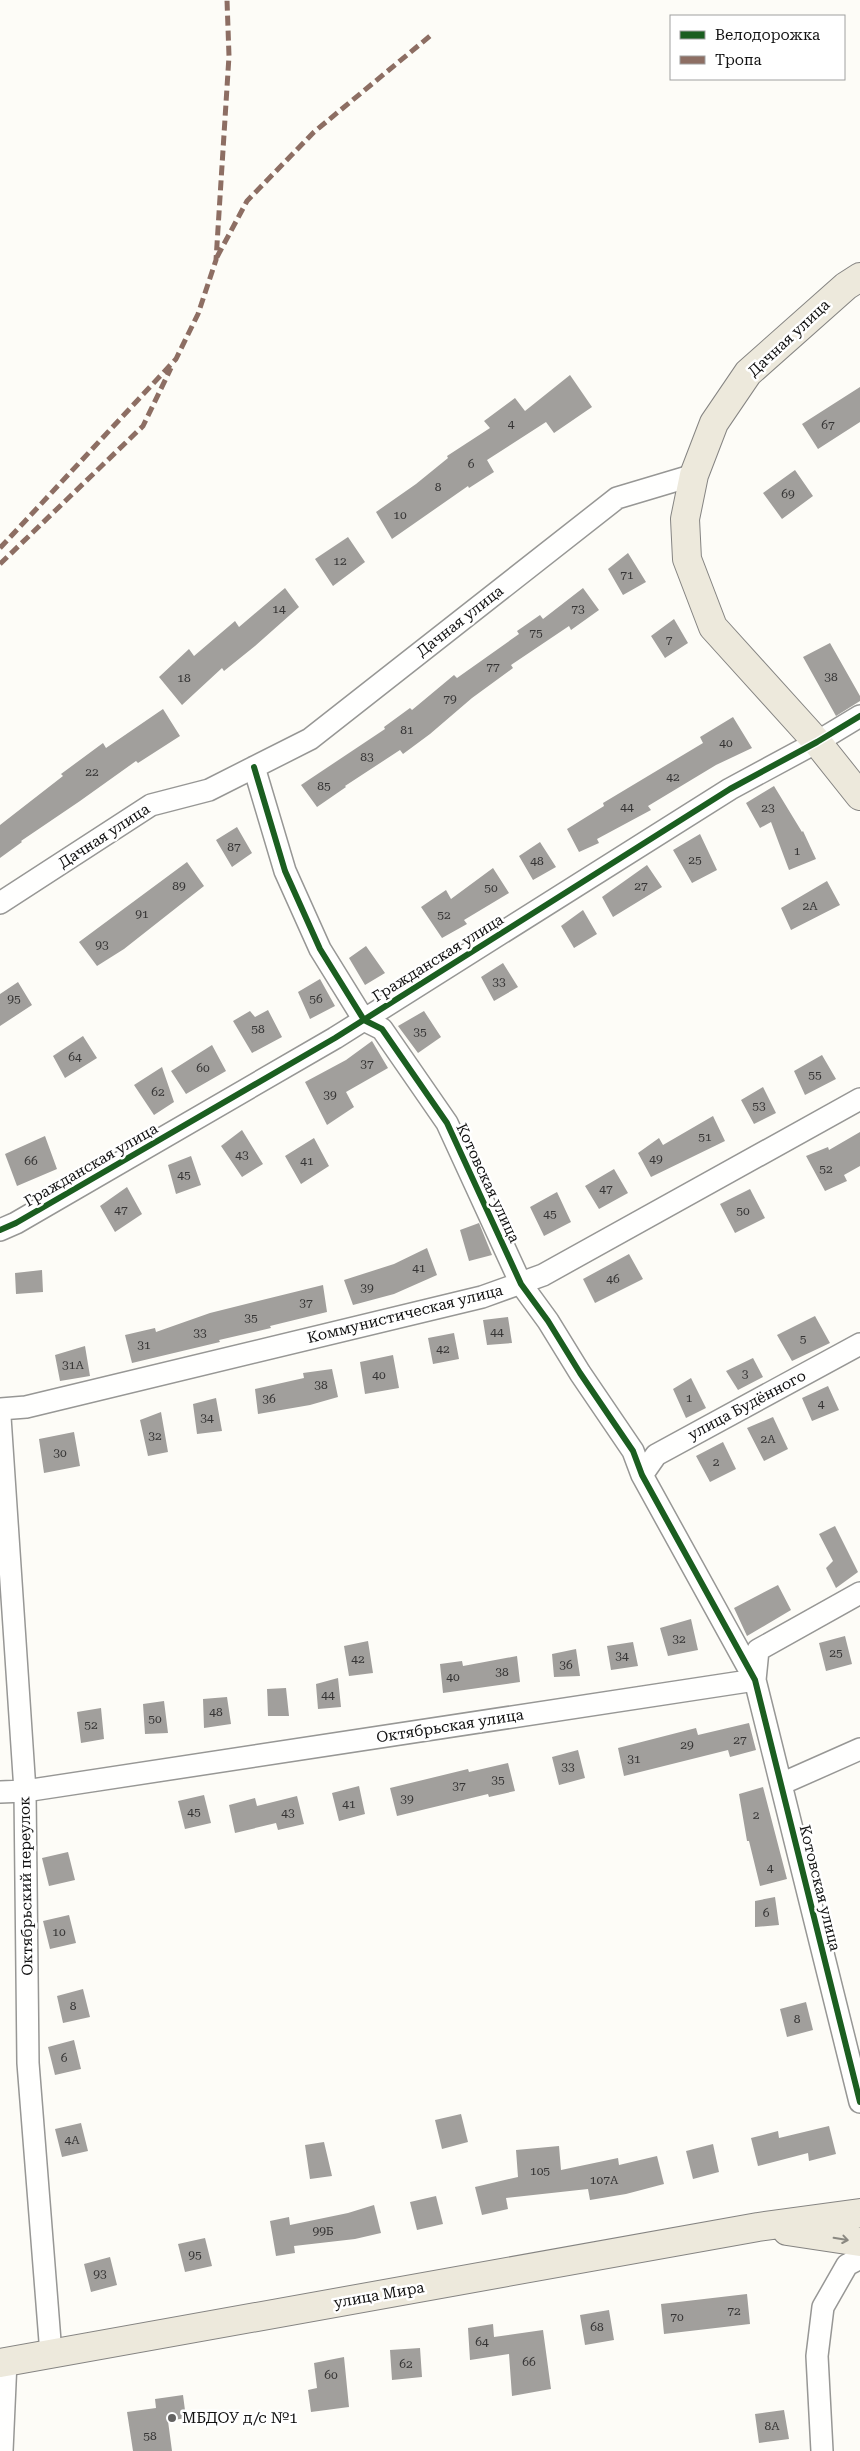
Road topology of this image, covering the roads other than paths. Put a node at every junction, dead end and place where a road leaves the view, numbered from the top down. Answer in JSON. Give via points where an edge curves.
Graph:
{"nodes":[{"id":1,"x":860,"y":277,"type":"edge"},
{"id":2,"x":694,"y":475,"type":"junction"},
{"id":3,"x":860,"y":716,"type":"edge"},
{"id":4,"x":817,"y":742,"type":"junction"},
{"id":5,"x":254,"y":767,"type":"junction"},
{"id":6,"x":860,"y":796,"type":"edge"},
{"id":7,"x":0,"y":903,"type":"edge"},
{"id":8,"x":364,"y":1020,"type":"junction"},
{"id":9,"x":860,"y":1099,"type":"edge"},
{"id":10,"x":0,"y":1230,"type":"edge"},
{"id":11,"x":521,"y":1284,"type":"junction"},
{"id":12,"x":860,"y":1344,"type":"edge"},
{"id":13,"x":0,"y":1409,"type":"edge"},
{"id":14,"x":0,"y":1417,"type":"edge"},
{"id":15,"x":642,"y":1475,"type":"junction"},
{"id":16,"x":860,"y":1593,"type":"edge"},
{"id":17,"x":756,"y":1680,"type":"junction"},
{"id":18,"x":860,"y":1749,"type":"edge"},
{"id":19,"x":781,"y":1784,"type":"junction"},
{"id":20,"x":25,"y":1791,"type":"junction"},
{"id":21,"x":0,"y":1792,"type":"edge"},
{"id":22,"x":860,"y":2102,"type":"edge"},
{"id":23,"x":860,"y":2213,"type":"edge"},
{"id":24,"x":758,"y":2227,"type":"junction"},
{"id":25,"x":860,"y":2242,"type":"edge"},
{"id":26,"x":860,"y":2258,"type":"edge"},
{"id":27,"x":51,"y":2354,"type":"junction"},
{"id":28,"x":3,"y":2362,"type":"edge"},
{"id":29,"x":2,"y":2451,"type":"edge"},
{"id":30,"x":822,"y":2451,"type":"edge"}],
"edges":[{"from":1,"to":2,"type":"main road","name":"Дачная улица","via":[[748,373],[714,423]]},
{"from":2,"to":4,"type":"main road","via":[[686,518],[687,559],[713,627]]},
{"from":2,"to":5,"type":"street","name":"Дачная улица","via":[[617,498],[310,739]]},
{"from":3,"to":4,"type":"street","name":"Гражданская улица"},
{"from":4,"to":6,"type":"main road"},
{"from":4,"to":8,"type":"street","name":"Гражданская улица","via":[[730,789]]},
{"from":5,"to":7,"type":"street","name":"Дачная улица","via":[[209,790],[151,805]]},
{"from":5,"to":8,"type":"street","name":"Котовская улица","via":[[285,871],[320,949]]},
{"from":8,"to":10,"type":"street","name":"Гражданская улица","via":[[16,1224]]},
{"from":8,"to":11,"type":"street","name":"Котовская улица","via":[[382,1029],[447,1123]]},
{"from":9,"to":11,"type":"street","name":"Коммунистическая улица","via":[[543,1275]]},
{"from":11,"to":13,"type":"street","name":"Коммунистическая улица","via":[[482,1297],[36,1405]]},
{"from":11,"to":15,"type":"street","name":"Котовская улица","via":[[632,1451]]},
{"from":12,"to":15,"type":"street","name":"улица Будённого","via":[[656,1455]]},
{"from":14,"to":20,"type":"street","name":"Октябрьский переулок"},
{"from":15,"to":17,"type":"street","name":"Котовская улица"},
{"from":16,"to":17,"type":"street","via":[[758,1650]]},
{"from":17,"to":19,"type":"street","name":"Котовская улица"},
{"from":17,"to":20,"type":"street","name":"Октябрьская улица"},
{"from":18,"to":19,"type":"street"},
{"from":19,"to":22,"type":"street","name":"Котовская улица"},
{"from":20,"to":21,"type":"street","name":"Октябрьская улица"},
{"from":20,"to":27,"type":"street","name":"Октябрьский переулок","via":[[28,2064]]},
{"from":23,"to":24,"type":"main road","name":"улица Мира"},
{"from":24,"to":25,"type":"main road","one_way":true},
{"from":24,"to":27,"type":"main road","name":"улица Мира"},
{"from":26,"to":30,"type":"street","via":[[847,2266],[823,2307],[817,2356]]},
{"from":27,"to":28,"type":"main road","name":"улица Мира"},
{"from":28,"to":29,"type":"street"}]}
